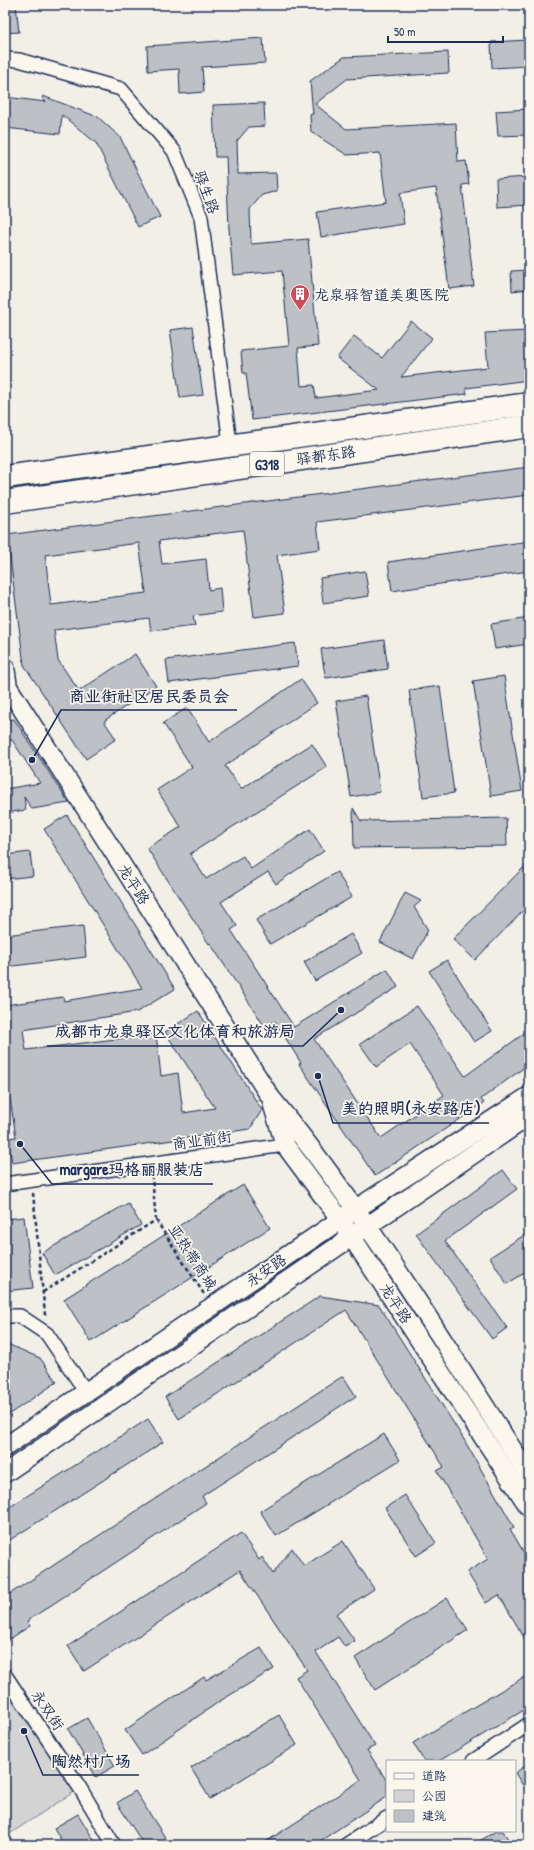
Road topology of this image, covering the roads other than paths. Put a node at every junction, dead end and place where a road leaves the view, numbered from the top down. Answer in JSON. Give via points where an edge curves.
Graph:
{"nodes":[{"id":1,"x":5,"y":59,"type":"edge"},
{"id":2,"x":529,"y":404,"type":"edge"},
{"id":3,"x":529,"y":426,"type":"edge"},
{"id":4,"x":230,"y":444,"type":"junction"},
{"id":5,"x":5,"y":477,"type":"edge"},
{"id":6,"x":5,"y":502,"type":"edge"},
{"id":7,"x":5,"y":667,"type":"edge"},
{"id":8,"x":6,"y":687,"type":"edge"},
{"id":9,"x":529,"y":1096,"type":"edge"},
{"id":10,"x":270,"y":1098,"type":"junction"},
{"id":11,"x":529,"y":1116,"type":"edge"},
{"id":12,"x":285,"y":1145,"type":"junction"},
{"id":13,"x":5,"y":1184,"type":"edge"},
{"id":14,"x":356,"y":1209,"type":"junction"},
{"id":15,"x":340,"y":1219,"type":"junction"},
{"id":16,"x":367,"y":1226,"type":"junction"},
{"id":17,"x":352,"y":1237,"type":"junction"},
{"id":18,"x":5,"y":1316,"type":"edge"},
{"id":19,"x":86,"y":1392,"type":"junction"},
{"id":20,"x":5,"y":1447,"type":"edge"},
{"id":21,"x":5,"y":1473,"type":"edge"},
{"id":22,"x":529,"y":1475,"type":"edge"},
{"id":23,"x":529,"y":1507,"type":"edge"},
{"id":24,"x":5,"y":1675,"type":"edge"},
{"id":25,"x":529,"y":1724,"type":"edge"},
{"id":26,"x":475,"y":1760,"type":"edge"},
{"id":27,"x":386,"y":1819,"type":"edge"},
{"id":28,"x":114,"y":1845,"type":"edge"},
{"id":29,"x":346,"y":1845,"type":"edge"}],
"edges":[{"from":1,"to":4,"type":"street","name":"驿生路","via":[[19,60],[121,89],[174,151],[201,217]]},
{"from":2,"to":4,"type":"highway","name":"驿都东路","number":"G318"},
{"from":3,"to":6,"type":"highway","name":"驿都东路","number":"G318"},
{"from":4,"to":5,"type":"highway","name":"驿都东路","number":"G318"},
{"from":7,"to":8,"type":"street","name":"龙平路"},
{"from":8,"to":10,"type":"street","name":"龙平路"},
{"from":9,"to":14,"type":"street","name":"永安路"},
{"from":10,"to":12,"type":"street","name":"龙平路"},
{"from":10,"to":14,"type":"street","name":"龙平路","via":[[295,1127]]},
{"from":11,"to":16,"type":"street"},
{"from":12,"to":13,"type":"street","name":"商业前街"},
{"from":12,"to":15,"type":"street","name":"龙平路"},
{"from":14,"to":15,"type":"street","name":"永安路"},
{"from":14,"to":16,"type":"street","name":"龙平路"},
{"from":15,"to":17,"type":"street","name":"龙平路"},
{"from":15,"to":19,"type":"street","name":"永安路"},
{"from":16,"to":17,"type":"street"},
{"from":16,"to":22,"type":"street","name":"龙平路"},
{"from":17,"to":21,"type":"street"},
{"from":17,"to":23,"type":"street","name":"龙平路"},
{"from":18,"to":19,"type":"street","via":[[20,1316],[47,1334]]},
{"from":19,"to":20,"type":"street","name":"永安路"},
{"from":24,"to":28,"type":"street","name":"永双街","via":[[80,1788]]},
{"from":25,"to":26,"type":"street"},
{"from":27,"to":29,"type":"street"}]}
